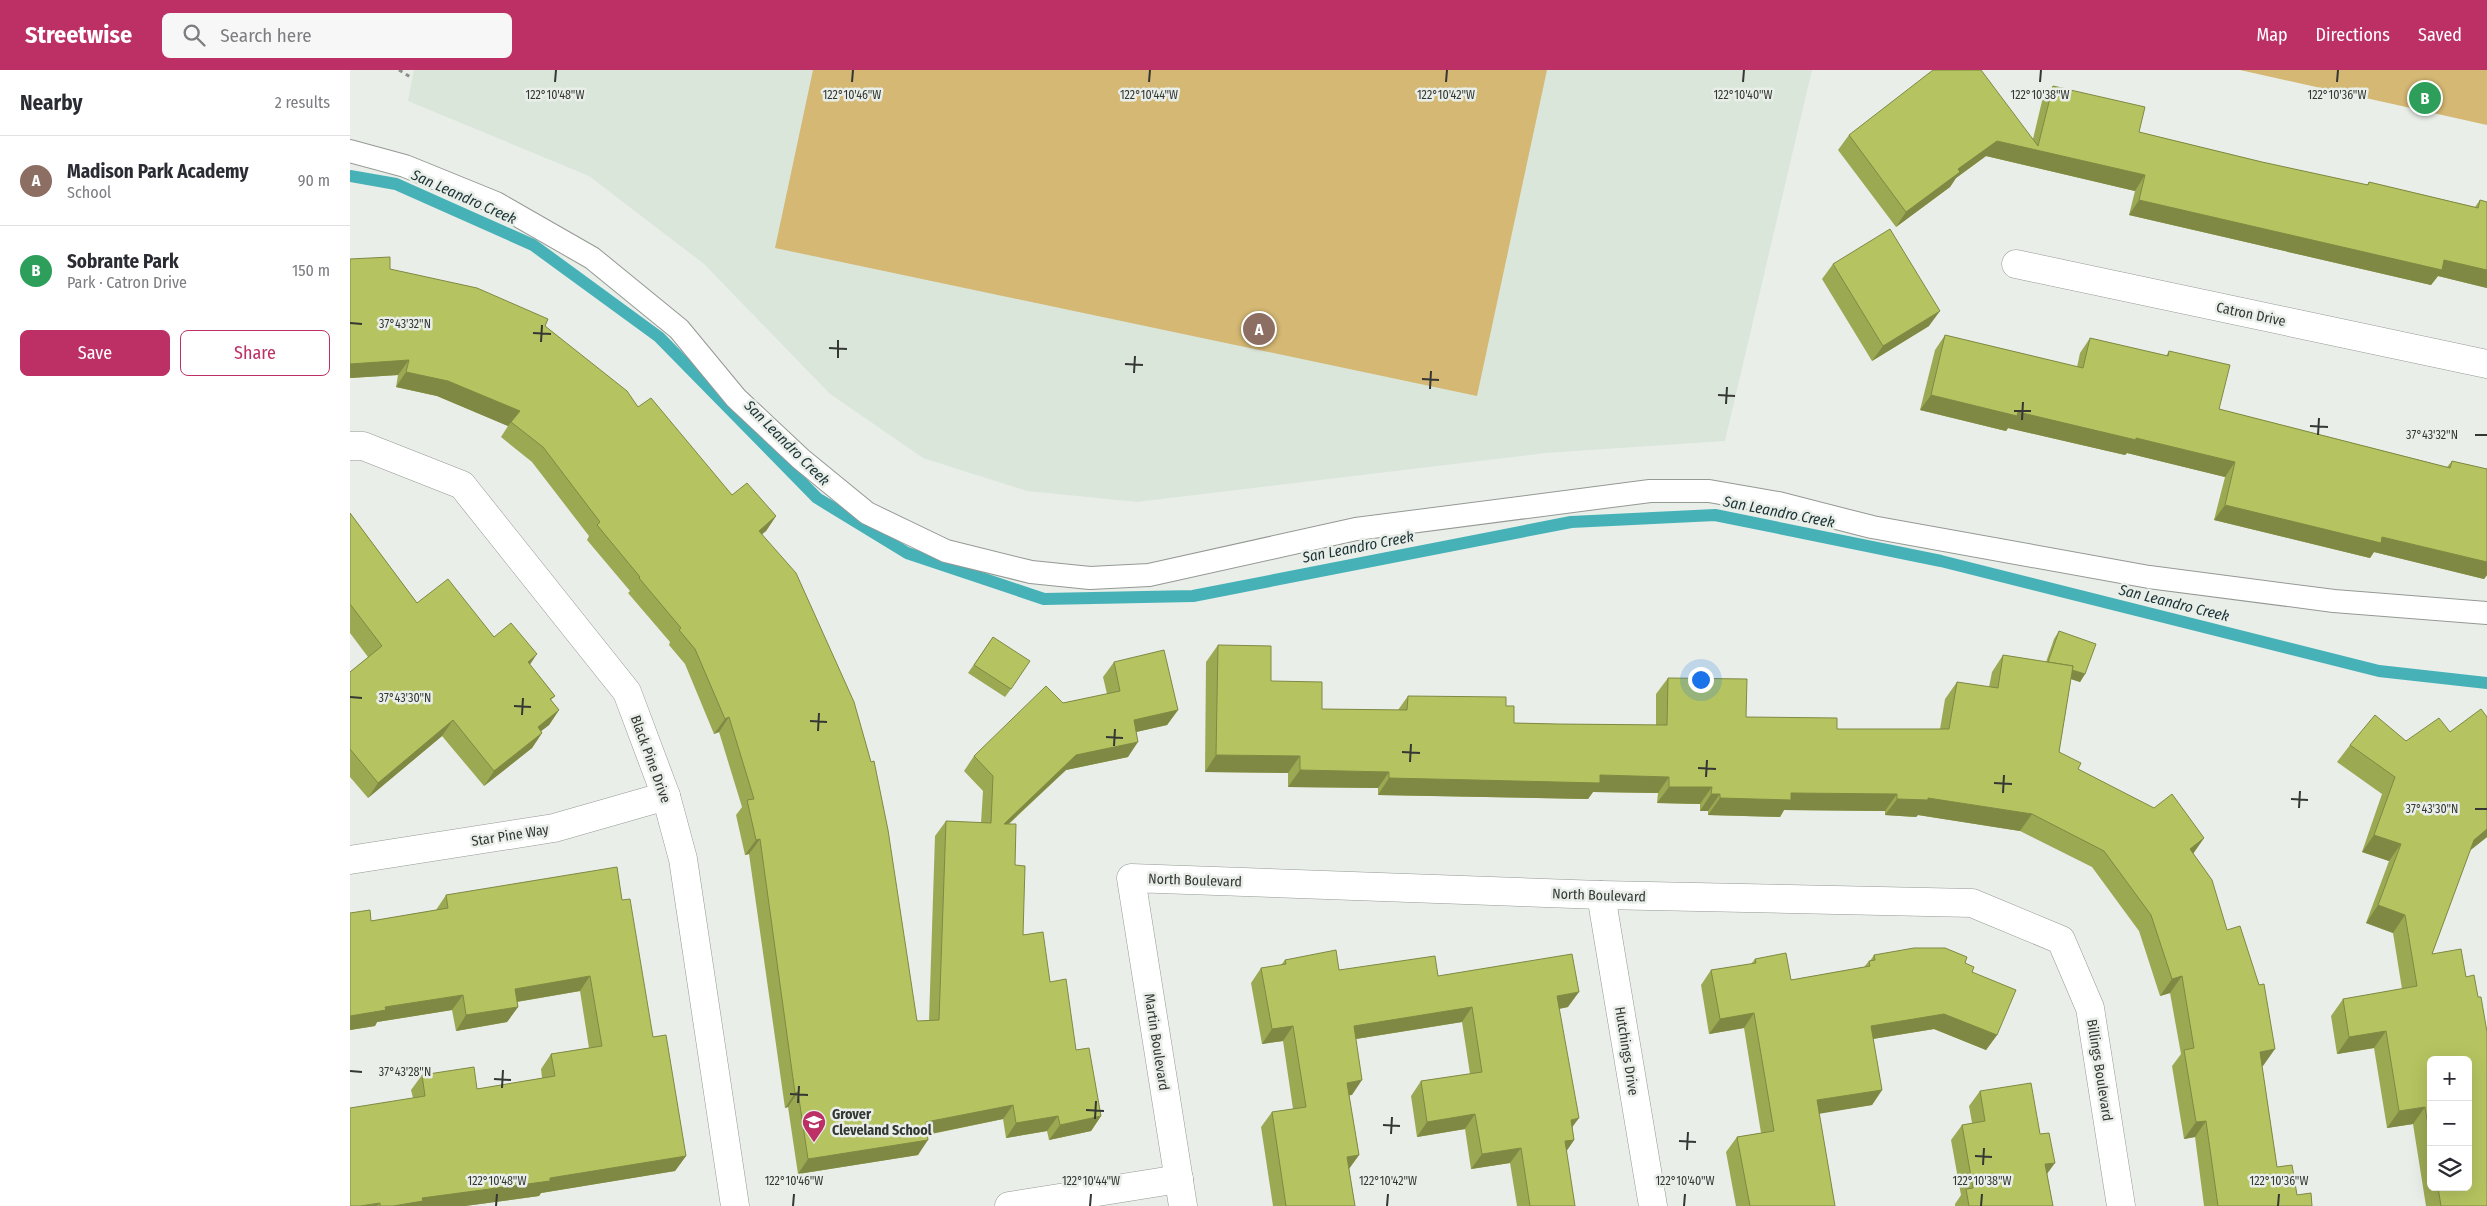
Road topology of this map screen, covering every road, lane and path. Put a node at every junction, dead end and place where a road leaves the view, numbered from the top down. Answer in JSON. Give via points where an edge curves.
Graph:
{"nodes":[{"id":1,"x":399,"y":70,"type":"edge"},
{"id":2,"x":412,"y":78,"type":"dead end"},
{"id":3,"x":350,"y":151,"type":"edge"},
{"id":4,"x":2016,"y":264,"type":"dead end"},
{"id":5,"x":2487,"y":364,"type":"edge"},
{"id":6,"x":350,"y":446,"type":"edge"},
{"id":7,"x":2487,"y":613,"type":"edge"},
{"id":8,"x":666,"y":796,"type":"junction"},
{"id":9,"x":350,"y":860,"type":"edge"},
{"id":10,"x":1131,"y":878,"type":"joint"},
{"id":11,"x":1601,"y":895,"type":"junction"},
{"id":12,"x":2061,"y":940,"type":"joint"},
{"id":13,"x":1179,"y":1180,"type":"junction"},
{"id":14,"x":735,"y":1206,"type":"edge"},
{"id":15,"x":1009,"y":1206,"type":"edge"},
{"id":16,"x":1183,"y":1206,"type":"edge"},
{"id":17,"x":1653,"y":1206,"type":"edge"},
{"id":18,"x":2121,"y":1206,"type":"edge"}],
"edges":[{"from":1,"to":2,"type":"path"},
{"from":3,"to":7,"type":"lane","via":[[405,166],[496,203],[592,258],[679,329],[736,398],[801,459],[867,513],[946,552],[1031,572],[1090,578],[1149,575],[1356,529],[1650,491],[1709,491],[1778,503],[1872,527],[2149,577],[2334,601]]},
{"from":4,"to":5,"type":"street","name":"Catron Drive"},
{"from":6,"to":8,"type":"street","name":"Black Pine Drive","via":[[363,446],[462,485],[627,692]]},
{"from":8,"to":9,"type":"street","name":"Star Pine Way","via":[[554,828]]},
{"from":8,"to":14,"type":"street","name":"Black Pine Drive","via":[[683,859]]},
{"from":10,"to":11,"type":"street","name":"North Boulevard"},
{"from":10,"to":13,"type":"street","name":"Martin Boulevard"},
{"from":11,"to":12,"type":"street","name":"North Boulevard","via":[[1972,903]]},
{"from":11,"to":17,"type":"street","name":"Hutchings Drive"},
{"from":12,"to":18,"type":"street","name":"Billings Boulevard","via":[[2090,1008]]},
{"from":13,"to":15,"type":"street"},
{"from":13,"to":16,"type":"street","name":"Martin Boulevard"}]}
